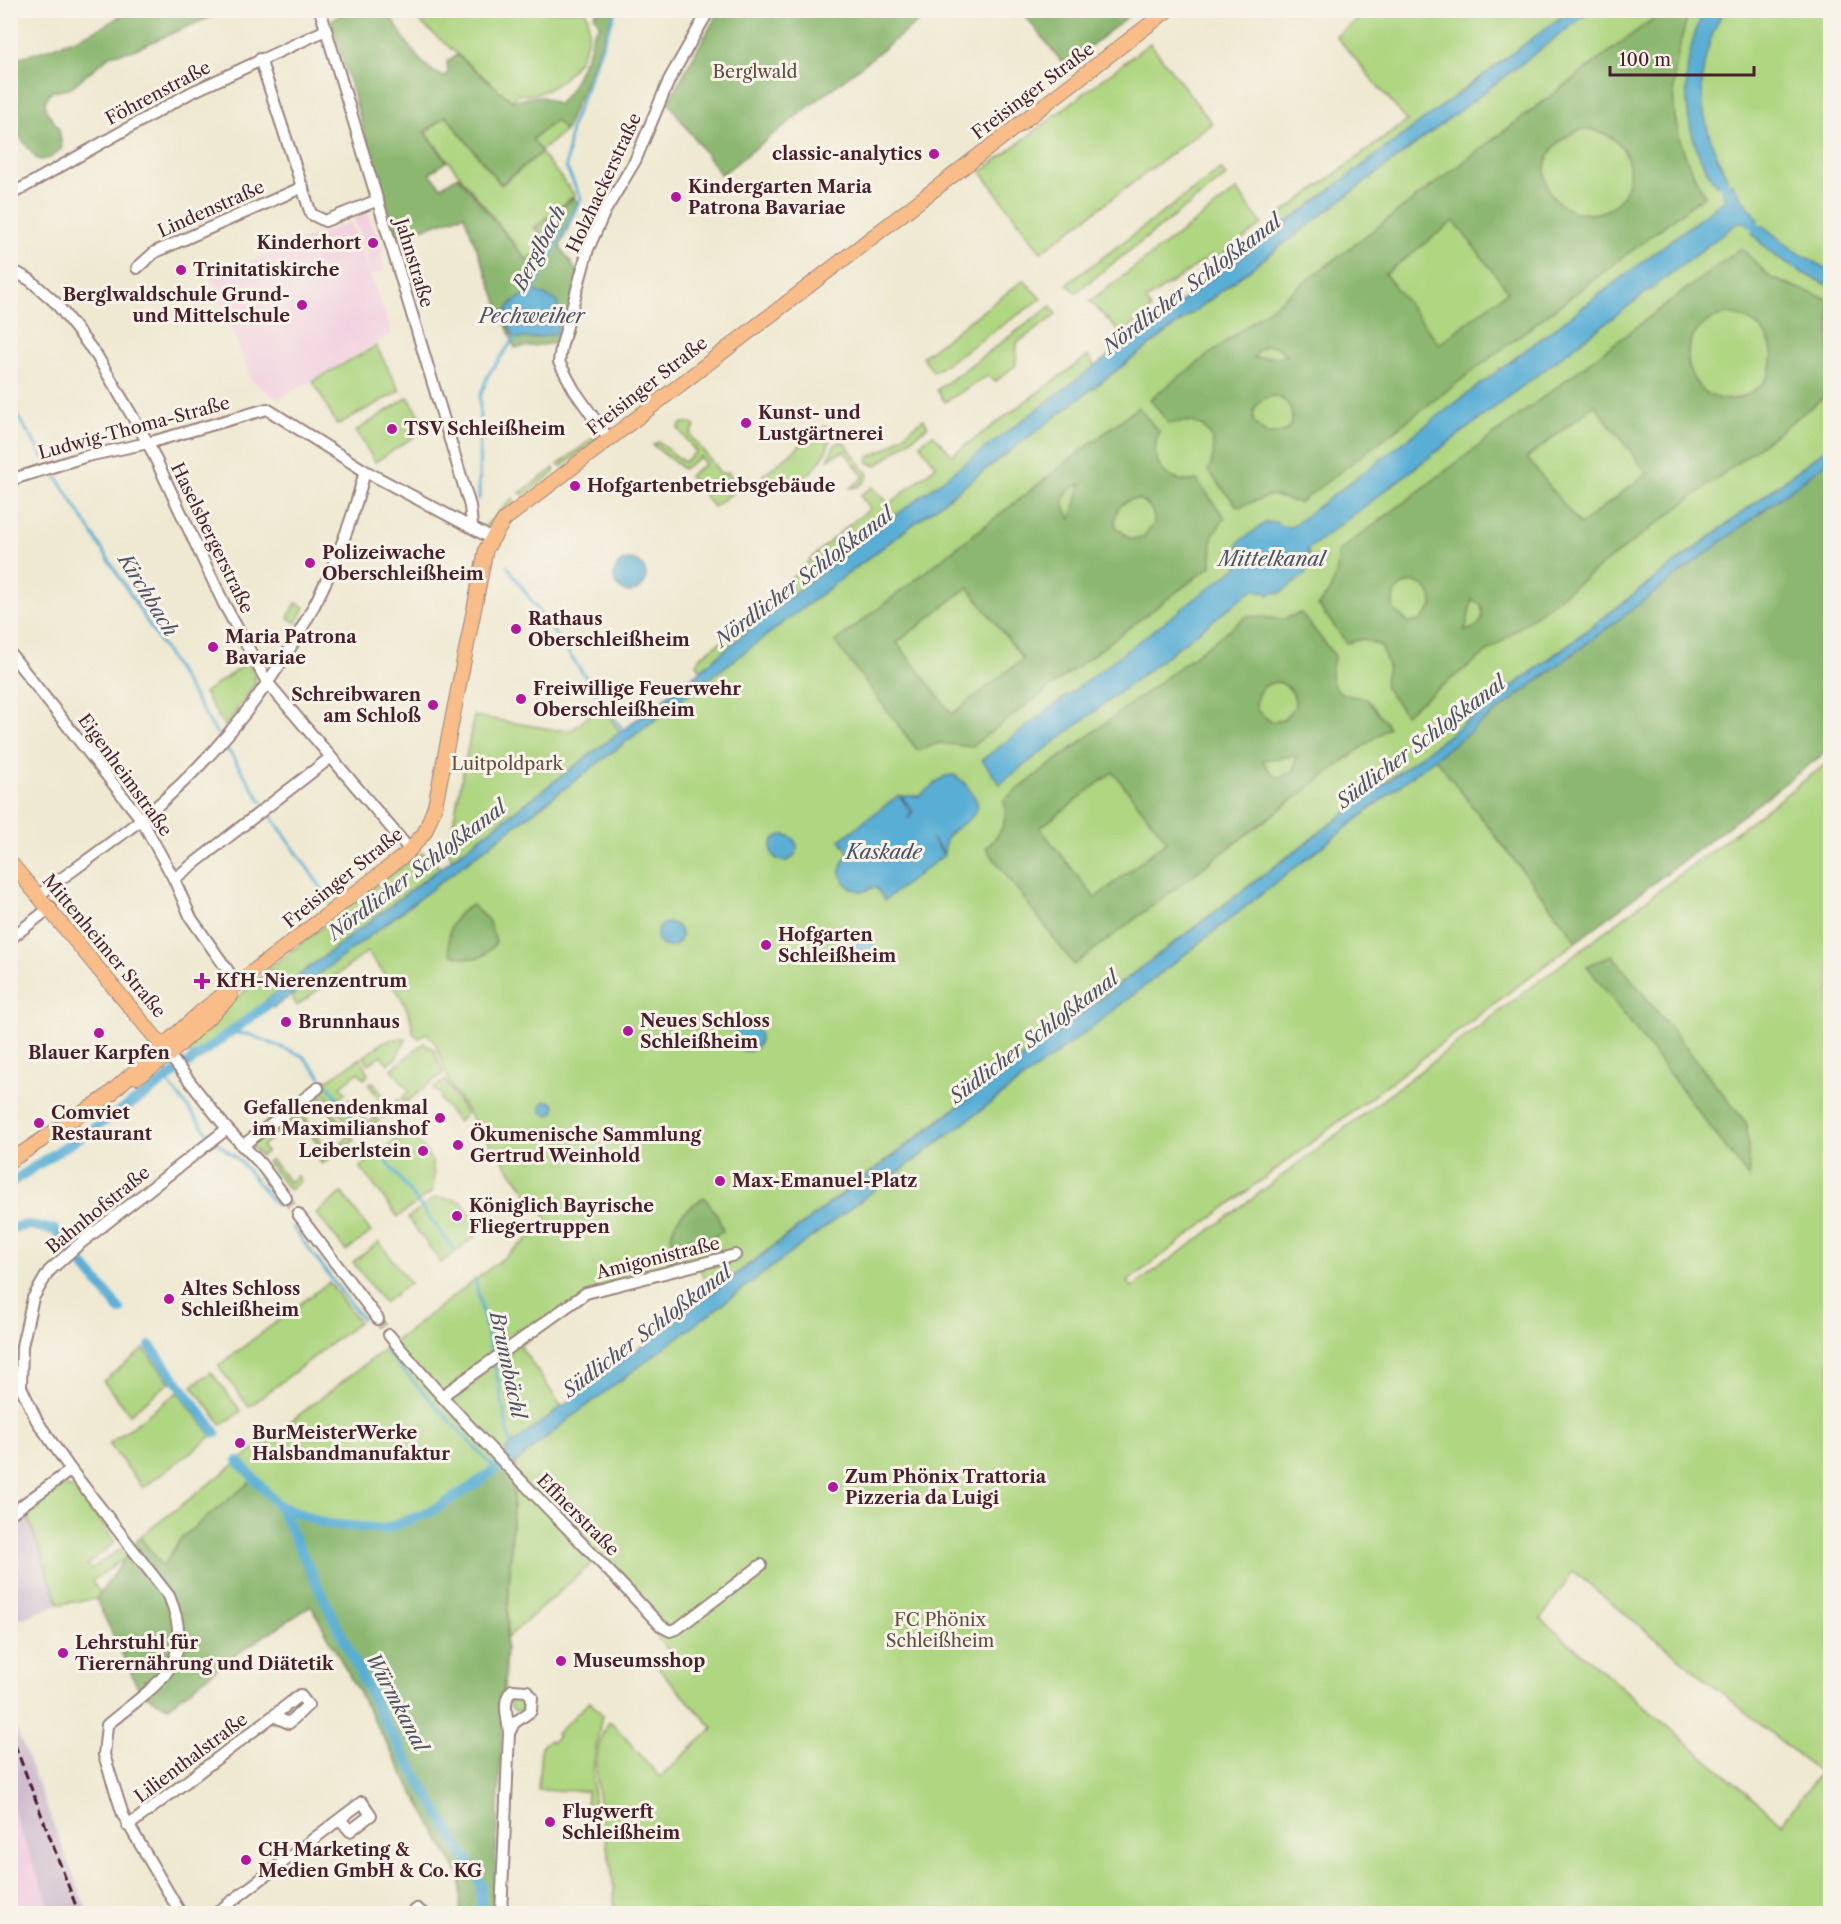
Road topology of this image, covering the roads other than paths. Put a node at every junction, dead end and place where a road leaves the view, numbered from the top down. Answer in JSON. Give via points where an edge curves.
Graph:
{"nodes":[{"id":1,"x":320,"y":10,"type":"edge"},
{"id":2,"x":709,"y":10,"type":"edge"},
{"id":3,"x":1168,"y":10,"type":"edge"},
{"id":4,"x":326,"y":30,"type":"junction"},
{"id":5,"x":260,"y":59,"type":"junction"},
{"id":6,"x":303,"y":187,"type":"junction"},
{"id":7,"x":10,"y":195,"type":"edge"},
{"id":8,"x":378,"y":200,"type":"junction"},
{"id":9,"x":137,"y":268,"type":"dead end"},
{"id":10,"x":10,"y":269,"type":"edge"},
{"id":11,"x":608,"y":438,"type":"junction"},
{"id":12,"x":148,"y":443,"type":"junction"},
{"id":13,"x":365,"y":471,"type":"junction"},
{"id":14,"x":10,"y":480,"type":"edge"},
{"id":15,"x":472,"y":526,"type":"junction"},
{"id":16,"x":491,"y":538,"type":"junction"},
{"id":17,"x":10,"y":653,"type":"edge"},
{"id":18,"x":267,"y":682,"type":"junction"},
{"id":19,"x":330,"y":758,"type":"junction"},
{"id":20,"x":141,"y":819,"type":"junction"},
{"id":21,"x":410,"y":850,"type":"junction"},
{"id":22,"x":10,"y":862,"type":"edge"},
{"id":23,"x":174,"y":879,"type":"junction"},
{"id":24,"x":39,"y":895,"type":"junction"},
{"id":25,"x":51,"y":908,"type":"junction"},
{"id":26,"x":10,"y":939,"type":"edge"},
{"id":27,"x":238,"y":985,"type":"junction"},
{"id":28,"x":169,"y":1055,"type":"junction"},
{"id":29,"x":318,"y":1088,"type":"dead end"},
{"id":30,"x":223,"y":1132,"type":"junction"},
{"id":31,"x":242,"y":1146,"type":"junction"},
{"id":32,"x":10,"y":1161,"type":"edge"},
{"id":33,"x":286,"y":1198,"type":"tunnel mouth"},
{"id":34,"x":298,"y":1214,"type":"tunnel mouth"},
{"id":35,"x":735,"y":1256,"type":"dead end"},
{"id":36,"x":378,"y":1319,"type":"tunnel mouth"},
{"id":37,"x":389,"y":1335,"type":"tunnel mouth"},
{"id":38,"x":442,"y":1396,"type":"junction"},
{"id":39,"x":71,"y":1470,"type":"junction"},
{"id":40,"x":10,"y":1514,"type":"edge"},
{"id":41,"x":761,"y":1565,"type":"dead end"},
{"id":42,"x":273,"y":1716,"type":"dead end"},
{"id":43,"x":509,"y":1733,"type":"dead end"},
{"id":44,"x":340,"y":1819,"type":"dead end"},
{"id":45,"x":128,"y":1826,"type":"junction"},
{"id":46,"x":182,"y":1914,"type":"edge"},
{"id":47,"x":215,"y":1914,"type":"edge"},
{"id":48,"x":411,"y":1914,"type":"edge"},
{"id":49,"x":424,"y":1914,"type":"edge"},
{"id":50,"x":501,"y":1914,"type":"edge"}],
"edges":[{"from":1,"to":4,"type":"street","name":"Jahnstraße"},
{"from":2,"to":11,"type":"street","name":"Holzhackerstraße","via":[[670,78],[635,161],[588,249],[561,348],[559,362]]},
{"from":3,"to":11,"type":"main road","name":"Freisinger Straße"},
{"from":4,"to":5,"type":"street","name":"Föhrenstraße"},
{"from":4,"to":8,"type":"street","name":"Jahnstraße"},
{"from":5,"to":6,"type":"street"},
{"from":5,"to":7,"type":"street","name":"Föhrenstraße","via":[[190,93]]},
{"from":6,"to":8,"type":"street","via":[[311,214],[325,221]]},
{"from":6,"to":9,"type":"street","name":"Lindenstraße","via":[[155,252]]},
{"from":8,"to":15,"type":"street","name":"Jahnstraße","via":[[470,506]]},
{"from":10,"to":12,"type":"street","name":"Haselsbergerstraße","via":[[30,280],[56,303],[78,330]]},
{"from":11,"to":16,"type":"main road","name":"Freisinger Straße","via":[[513,512]]},
{"from":12,"to":13,"type":"street","name":"Ludwig-Thoma-Straße","via":[[267,409]]},
{"from":12,"to":14,"type":"street","name":"Ludwig-Thoma-Straße","via":[[87,456]]},
{"from":12,"to":18,"type":"street","name":"Haselsbergerstraße","via":[[224,604]]},
{"from":13,"to":15,"type":"street"},
{"from":13,"to":18,"type":"street","via":[[327,579],[299,634]]},
{"from":15,"to":16,"type":"street"},
{"from":16,"to":21,"type":"main road","name":"Freisinger Straße","via":[[435,806],[425,832]]},
{"from":17,"to":20,"type":"street","name":"Eigenheimstraße"},
{"from":18,"to":19,"type":"street","name":"Haselsbergerstraße"},
{"from":18,"to":20,"type":"street","via":[[214,749]]},
{"from":19,"to":21,"type":"street","name":"Haselsbergerstraße"},
{"from":19,"to":23,"type":"street"},
{"from":20,"to":23,"type":"street","name":"Eigenheimstraße"},
{"from":20,"to":24,"type":"street"},
{"from":21,"to":27,"type":"main road","name":"Freisinger Straße"},
{"from":22,"to":24,"type":"main road","name":"Mittenheimer Straße"},
{"from":23,"to":27,"type":"street","name":"Eigenheimstraße","via":[[191,918]]},
{"from":24,"to":25,"type":"main road","name":"Mittenheimer Straße"},
{"from":25,"to":26,"type":"street"},
{"from":25,"to":28,"type":"main road","name":"Mittenheimer Straße"},
{"from":27,"to":28,"type":"main road","name":"Freisinger Straße","via":[[227,990]]},
{"from":28,"to":30,"type":"street"},
{"from":28,"to":32,"type":"main road","name":"Freisinger Straße"},
{"from":29,"to":31,"type":"street"},
{"from":30,"to":31,"type":"street"},
{"from":30,"to":39,"type":"street","name":"Bahnhofstraße","via":[[64,1256],[49,1271],[33,1298],[19,1378],[37,1421]]},
{"from":31,"to":33,"type":"street"},
{"from":34,"to":36,"type":"street"},
{"from":35,"to":38,"type":"street","name":"Amigonistraße","via":[[586,1293]]},
{"from":37,"to":38,"type":"street","name":"Effnerstraße"},
{"from":38,"to":41,"type":"street","name":"Effnerstraße","via":[[670,1631]]},
{"from":39,"to":40,"type":"street"},
{"from":39,"to":45,"type":"street","name":"Bahnhofstraße","via":[[169,1596],[180,1619],[177,1657],[163,1679],[107,1725],[104,1755]]},
{"from":42,"to":45,"type":"street","name":"Lilienthalstraße"},
{"from":43,"to":50,"type":"street"},
{"from":44,"to":47,"type":"street"},
{"from":45,"to":46,"type":"street","name":"Bahnhofstraße"},
{"from":48,"to":49,"type":"street","via":[[417,1909]]}]}
